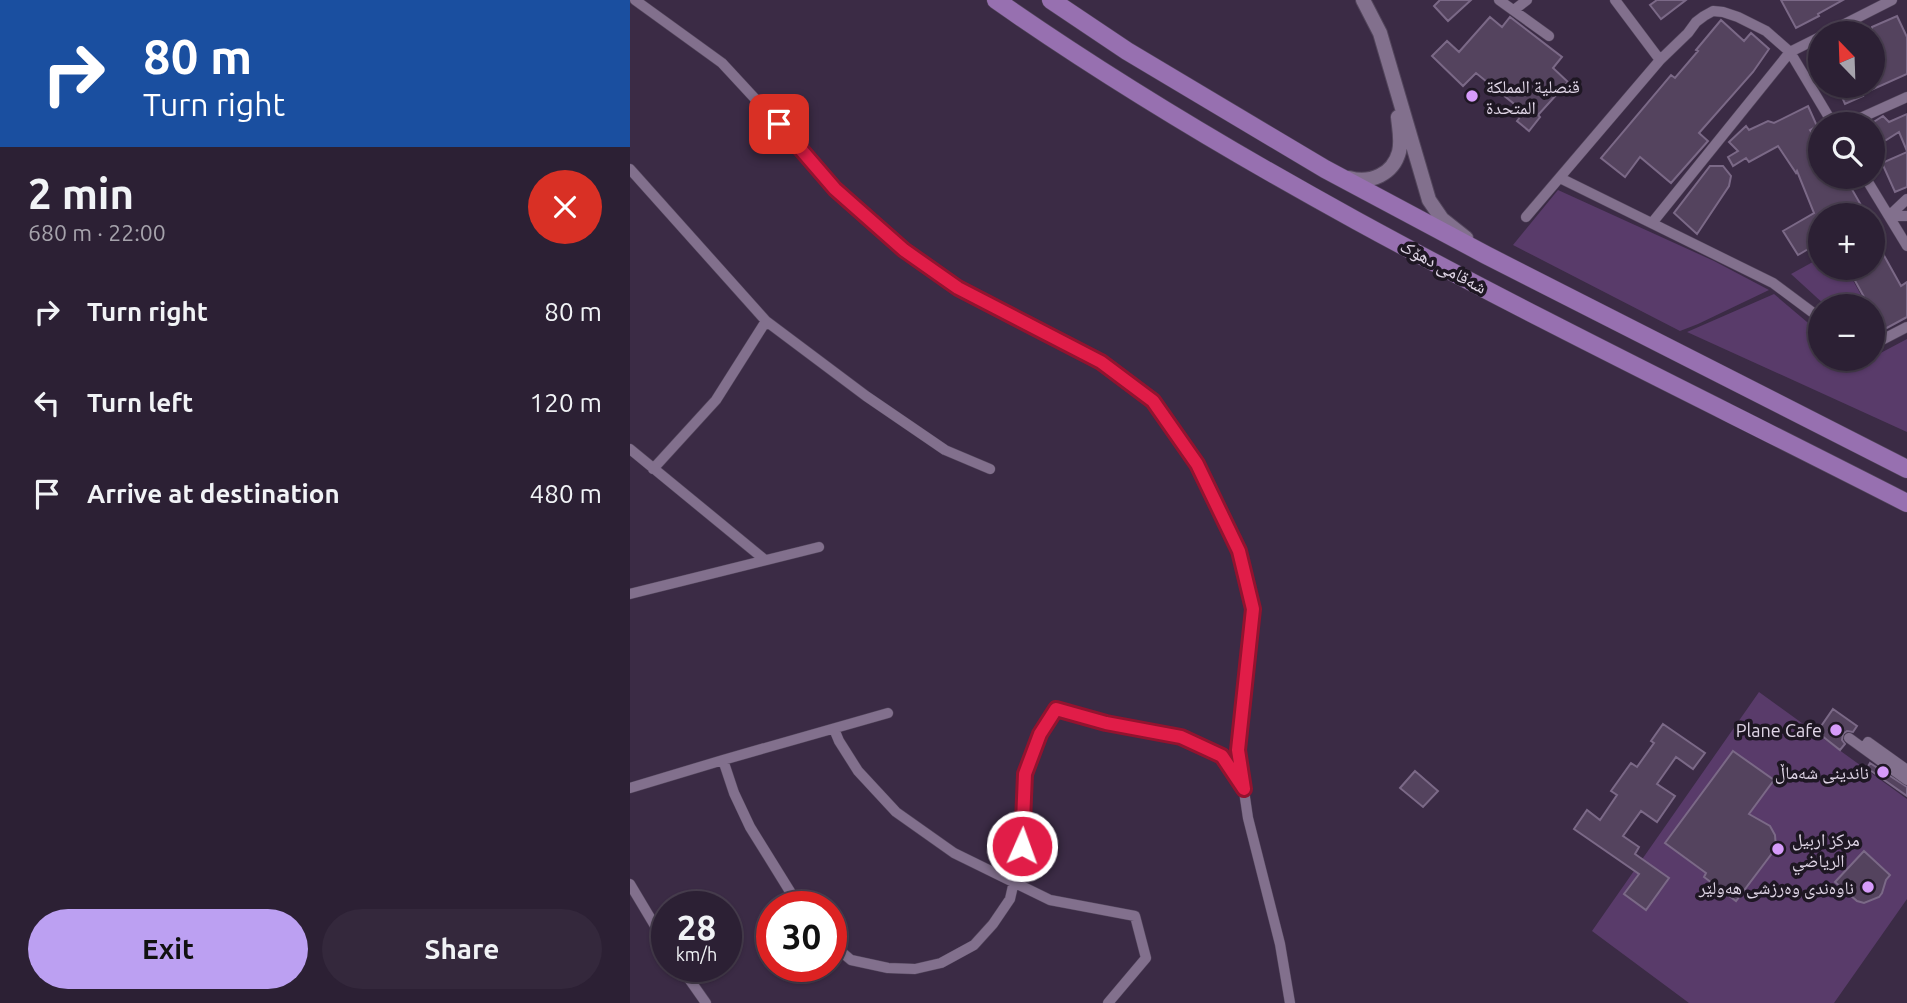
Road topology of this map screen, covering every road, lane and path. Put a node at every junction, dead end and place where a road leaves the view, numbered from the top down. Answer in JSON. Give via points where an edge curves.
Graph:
{"nodes":[{"id":1,"x":635,"y":0,"type":"edge"},
{"id":2,"x":996,"y":0,"type":"edge"},
{"id":3,"x":1051,"y":0,"type":"edge"},
{"id":4,"x":1363,"y":0,"type":"edge"},
{"id":5,"x":1499,"y":0,"type":"edge"},
{"id":6,"x":1527,"y":0,"type":"edge"},
{"id":7,"x":1615,"y":0,"type":"edge"},
{"id":8,"x":1892,"y":0,"type":"edge"},
{"id":9,"x":1514,"y":10,"type":"junction"},
{"id":10,"x":1851,"y":21,"type":"edge"},
{"id":11,"x":1549,"y":36,"type":"dead end"},
{"id":12,"x":1808,"y":43,"type":"edge"},
{"id":13,"x":1790,"y":52,"type":"junction"},
{"id":14,"x":1660,"y":60,"type":"junction"},
{"id":15,"x":1396,"y":84,"type":"junction"},
{"id":16,"x":1907,"y":97,"type":"edge"},
{"id":17,"x":1826,"y":112,"type":"edge"},
{"id":18,"x":1874,"y":112,"type":"edge"},
{"id":19,"x":630,"y":169,"type":"edge"},
{"id":20,"x":1325,"y":169,"type":"junction"},
{"id":21,"x":1560,"y":178,"type":"junction"},
{"id":22,"x":1872,"y":189,"type":"edge"},
{"id":23,"x":1907,"y":199,"type":"edge"},
{"id":24,"x":1889,"y":216,"type":"junction"},
{"id":25,"x":1907,"y":216,"type":"edge"},
{"id":26,"x":1526,"y":218,"type":"dead end"},
{"id":27,"x":1652,"y":223,"type":"junction"},
{"id":28,"x":1907,"y":246,"type":"edge"},
{"id":29,"x":1486,"y":255,"type":"junction"},
{"id":30,"x":1808,"y":309,"type":"edge"},
{"id":31,"x":766,"y":321,"type":"junction"},
{"id":32,"x":1907,"y":327,"type":"edge"},
{"id":33,"x":1885,"y":338,"type":"edge"},
{"id":34,"x":630,"y":449,"type":"edge"},
{"id":35,"x":990,"y":469,"type":"dead end"},
{"id":36,"x":1907,"y":469,"type":"edge"},
{"id":37,"x":653,"y":470,"type":"junction"},
{"id":38,"x":1907,"y":503,"type":"edge"},
{"id":39,"x":819,"y":547,"type":"dead end"},
{"id":40,"x":765,"y":560,"type":"junction"},
{"id":41,"x":630,"y":594,"type":"edge"},
{"id":42,"x":888,"y":713,"type":"dead end"},
{"id":43,"x":834,"y":729,"type":"junction"},
{"id":44,"x":1849,"y":737,"type":"dead end"},
{"id":45,"x":1864,"y":748,"type":"junction"},
{"id":46,"x":723,"y":760,"type":"junction"},
{"id":47,"x":1907,"y":770,"type":"edge"},
{"id":48,"x":1907,"y":780,"type":"edge"},
{"id":49,"x":630,"y":788,"type":"edge"},
{"id":50,"x":1244,"y":789,"type":"junction"},
{"id":51,"x":1015,"y":883,"type":"junction"},
{"id":52,"x":630,"y":884,"type":"edge"},
{"id":53,"x":790,"y":891,"type":"edge"},
{"id":54,"x":651,"y":919,"type":"edge"},
{"id":55,"x":847,"y":957,"type":"edge"},
{"id":56,"x":691,"y":982,"type":"edge"},
{"id":57,"x":706,"y":1003,"type":"edge"},
{"id":58,"x":1108,"y":1003,"type":"edge"},
{"id":59,"x":1290,"y":1003,"type":"edge"}],
"edges":[{"from":1,"to":50,"type":"street","via":[[722,63],[835,189],[904,250],[958,288],[1101,362],[1153,401],[1197,464],[1239,551],[1253,609],[1238,750]]},
{"from":2,"to":38,"type":"highway","name":"شەقامی دهۆک","via":[[1142,95],[1313,195],[1528,311]]},
{"from":3,"to":20,"type":"highway","name":"شەقامی دهۆک"},
{"from":4,"to":15,"type":"street","via":[[1380,33]]},
{"from":5,"to":9,"type":"street"},
{"from":6,"to":9,"type":"street"},
{"from":7,"to":14,"type":"street"},
{"from":8,"to":10,"type":"street"},
{"from":9,"to":11,"type":"street"},
{"from":12,"to":13,"type":"street"},
{"from":13,"to":14,"type":"street","via":[[1766,31],[1713,11]]},
{"from":13,"to":17,"type":"street"},
{"from":13,"to":27,"type":"street"},
{"from":14,"to":21,"type":"street"},
{"from":15,"to":20,"type":"street","via":[[1400,143],[1392,166],[1364,181]]},
{"from":15,"to":29,"type":"street","via":[[1432,205],[1446,223]]},
{"from":16,"to":18,"type":"street"},
{"from":19,"to":31,"type":"street"},
{"from":20,"to":29,"type":"highway","name":"شەقامی دهۆک"},
{"from":21,"to":26,"type":"street"},
{"from":21,"to":27,"type":"street"},
{"from":22,"to":24,"type":"street"},
{"from":23,"to":24,"type":"street"},
{"from":24,"to":25,"type":"street"},
{"from":24,"to":28,"type":"street"},
{"from":27,"to":30,"type":"street","via":[[1773,283]]},
{"from":29,"to":36,"type":"highway","name":"شەقامی دهۆک"},
{"from":31,"to":35,"type":"street","via":[[945,450]]},
{"from":31,"to":37,"type":"street","via":[[716,400]]},
{"from":32,"to":33,"type":"street"},
{"from":34,"to":37,"type":"street"},
{"from":37,"to":40,"type":"street"},
{"from":39,"to":40,"type":"street"},
{"from":40,"to":41,"type":"street"},
{"from":42,"to":43,"type":"street"},
{"from":43,"to":46,"type":"street"},
{"from":43,"to":51,"type":"street","via":[[858,771],[896,811],[954,853]]},
{"from":44,"to":45,"type":"street"},
{"from":45,"to":47,"type":"street","via":[[1868,742]]},
{"from":45,"to":48,"type":"street"},
{"from":46,"to":49,"type":"street"},
{"from":46,"to":53,"type":"street","via":[[750,827]]},
{"from":50,"to":51,"type":"street","via":[[1222,756],[1181,737],[1056,709],[1040,734],[1025,774],[1022,846]]},
{"from":50,"to":59,"type":"street"},
{"from":51,"to":55,"type":"street","via":[[1010,899],[981,938],[941,963],[915,969],[888,968]]},
{"from":51,"to":58,"type":"street","via":[[1050,901],[1135,916],[1146,958]]},
{"from":52,"to":54,"type":"street"},
{"from":56,"to":57,"type":"street"}]}
